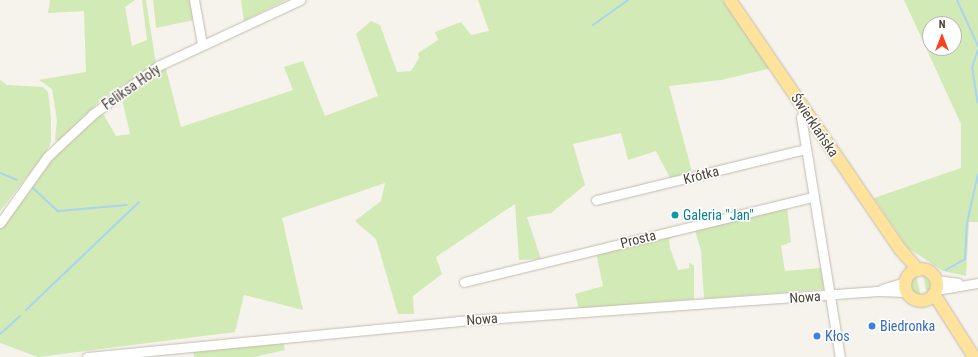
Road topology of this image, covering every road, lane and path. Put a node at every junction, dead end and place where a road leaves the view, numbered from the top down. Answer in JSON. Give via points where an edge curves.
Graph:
{"nodes":[{"id":1,"x":194,"y":0,"type":"edge"},
{"id":2,"x":300,"y":0,"type":"edge"},
{"id":3,"x":730,"y":0,"type":"edge"},
{"id":4,"x":202,"y":44,"type":"junction"},
{"id":5,"x":801,"y":117,"type":"dead end"},
{"id":6,"x":806,"y":149,"type":"junction"},
{"id":7,"x":813,"y":197,"type":"junction"},
{"id":8,"x":596,"y":200,"type":"dead end"},
{"id":9,"x":0,"y":223,"type":"edge"},
{"id":10,"x":909,"y":280,"type":"junction"},
{"id":11,"x":464,"y":282,"type":"dead end"},
{"id":12,"x":978,"y":283,"type":"edge"},
{"id":13,"x":933,"y":291,"type":"junction"},
{"id":14,"x":829,"y":295,"type":"junction"},
{"id":15,"x":87,"y":357,"type":"edge"},
{"id":16,"x":91,"y":357,"type":"edge"},
{"id":17,"x":840,"y":357,"type":"edge"},
{"id":18,"x":974,"y":357,"type":"edge"}],
"edges":[{"from":1,"to":4,"type":"street"},
{"from":2,"to":4,"type":"street","name":"Feliksa Hoły"},
{"from":3,"to":10,"type":"main road","name":"Świerklańska","via":[[900,249]]},
{"from":4,"to":9,"type":"street","name":"Feliksa Hoły","via":[[158,66],[92,114],[48,157]]},
{"from":5,"to":6,"type":"street"},
{"from":6,"to":7,"type":"street"},
{"from":6,"to":8,"type":"street","name":"Krótka"},
{"from":7,"to":11,"type":"street","name":"Prosta"},
{"from":7,"to":14,"type":"street"},
{"from":10,"to":13,"type":"main road","via":[[913,299]]},
{"from":10,"to":13,"type":"main road","via":[[930,272]]},
{"from":10,"to":14,"type":"street","name":"Nowa","via":[[878,291]]},
{"from":12,"to":13,"type":"street"},
{"from":13,"to":18,"type":"main road","via":[[947,318]]},
{"from":14,"to":16,"type":"street","name":"Nowa","via":[[426,324]]},
{"from":14,"to":17,"type":"street"},
{"from":15,"to":16,"type":"street","name":"Nowa"}]}
